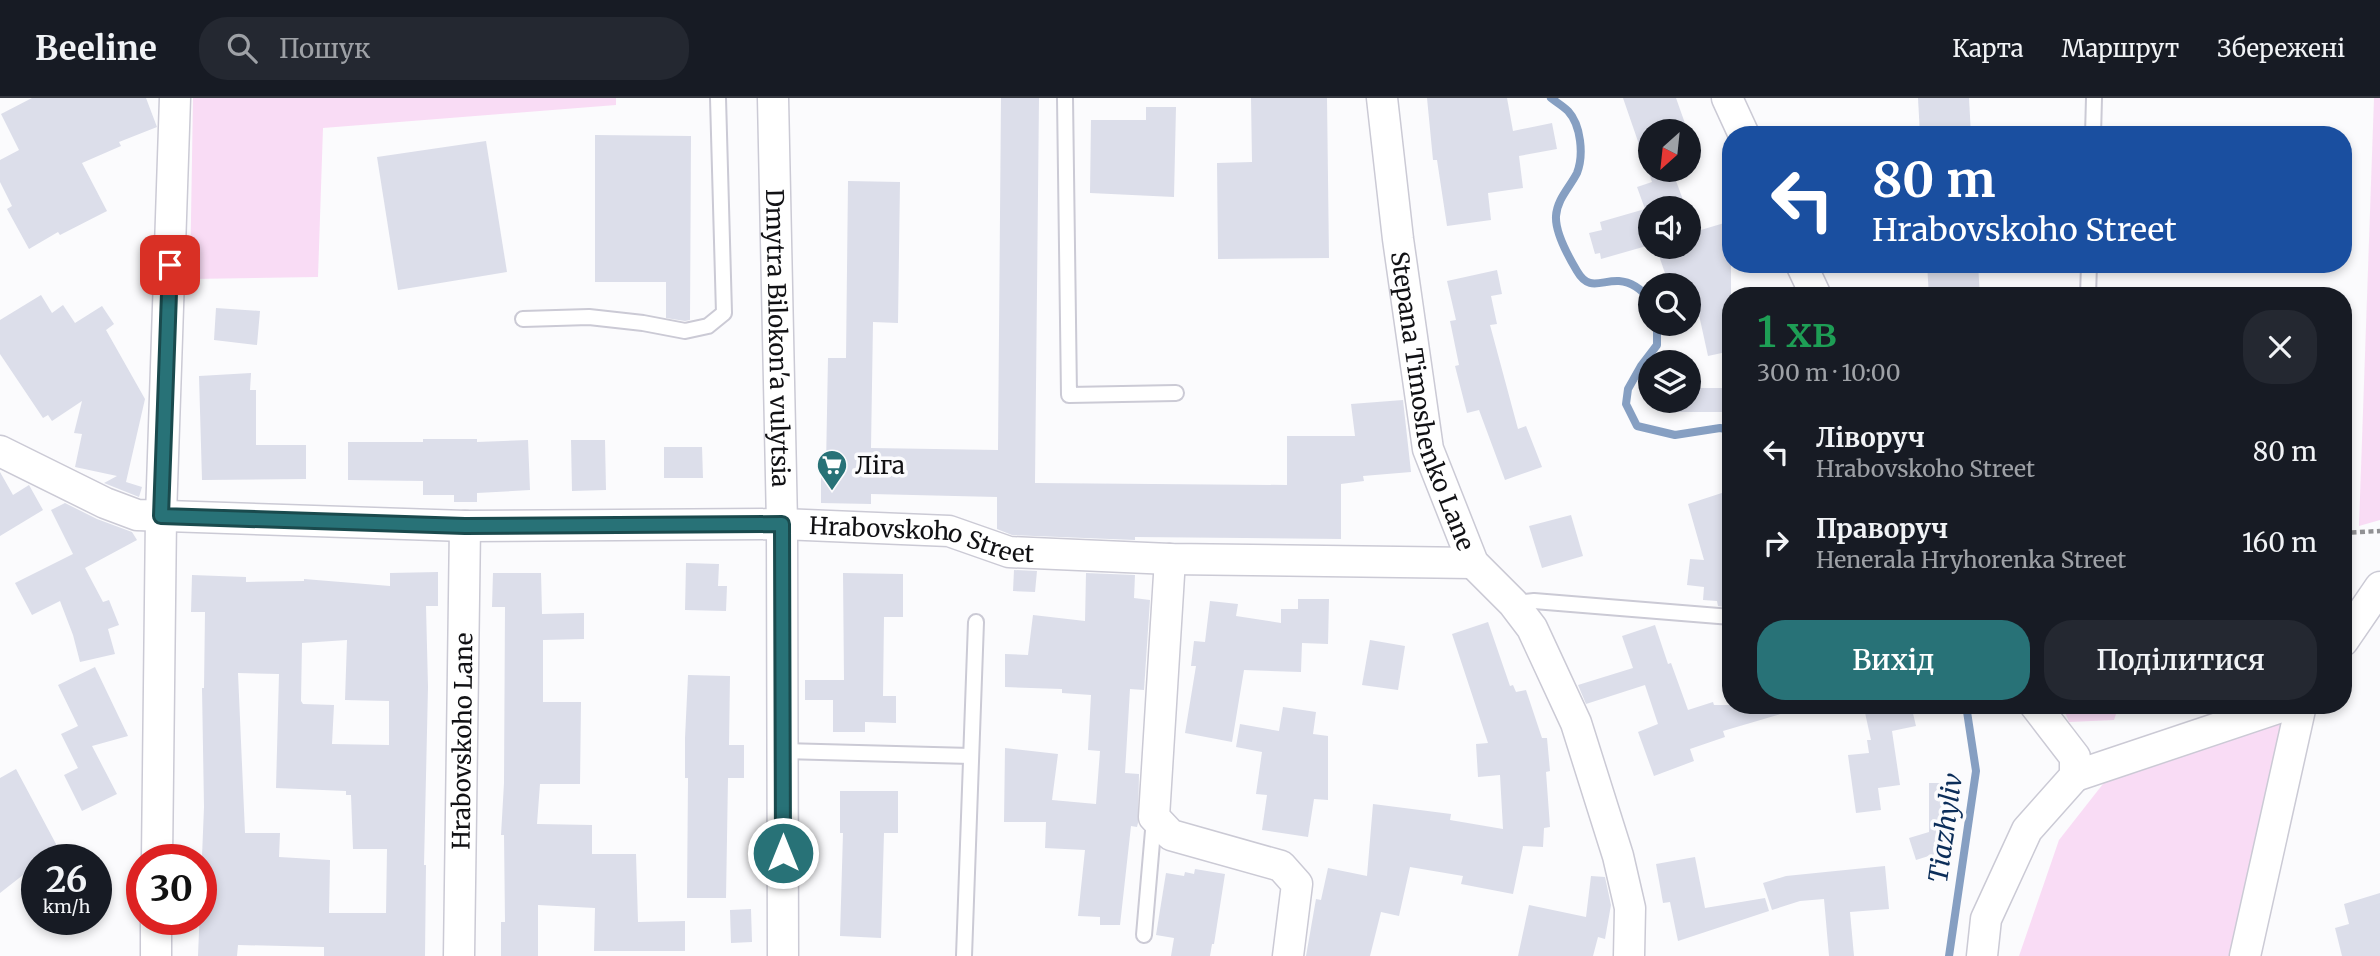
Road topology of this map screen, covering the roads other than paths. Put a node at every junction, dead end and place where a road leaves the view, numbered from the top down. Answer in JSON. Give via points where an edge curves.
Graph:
{"nodes":[{"id":1,"x":175,"y":98,"type":"edge"},
{"id":2,"x":718,"y":98,"type":"edge"},
{"id":3,"x":773,"y":98,"type":"edge"},
{"id":4,"x":1065,"y":98,"type":"edge"},
{"id":5,"x":1382,"y":98,"type":"edge"},
{"id":6,"x":1727,"y":98,"type":"edge"},
{"id":7,"x":2094,"y":98,"type":"edge"},
{"id":8,"x":1740,"y":126,"type":"edge"},
{"id":9,"x":2093,"y":126,"type":"edge"},
{"id":10,"x":523,"y":319,"type":"dead end"},
{"id":11,"x":1176,"y":393,"type":"dead end"},
{"id":12,"x":0,"y":451,"type":"edge"},
{"id":13,"x":161,"y":516,"type":"junction"},
{"id":14,"x":782,"y":524,"type":"junction"},
{"id":15,"x":465,"y":526,"type":"junction"},
{"id":16,"x":1170,"y":559,"type":"junction"},
{"id":17,"x":1473,"y":563,"type":"junction"},
{"id":18,"x":2379,"y":593,"type":"edge"},
{"id":19,"x":1513,"y":603,"type":"junction"},
{"id":20,"x":1722,"y":616,"type":"edge"},
{"id":21,"x":976,"y":622,"type":"dead end"},
{"id":22,"x":2352,"y":628,"type":"edge"},
{"id":23,"x":2042,"y":714,"type":"edge"},
{"id":24,"x":2260,"y":714,"type":"edge"},
{"id":25,"x":2299,"y":714,"type":"edge"},
{"id":26,"x":783,"y":751,"type":"junction"},
{"id":27,"x":971,"y":756,"type":"junction"},
{"id":28,"x":2075,"y":776,"type":"junction"},
{"id":29,"x":1154,"y":817,"type":"junction"},
{"id":30,"x":157,"y":844,"type":"edge"},
{"id":31,"x":156,"y":935,"type":"edge"},
{"id":32,"x":1144,"y":935,"type":"dead end"},
{"id":33,"x":156,"y":956,"type":"edge"},
{"id":34,"x":459,"y":956,"type":"edge"},
{"id":35,"x":783,"y":956,"type":"edge"},
{"id":36,"x":964,"y":956,"type":"edge"},
{"id":37,"x":1287,"y":956,"type":"edge"},
{"id":38,"x":1629,"y":956,"type":"edge"},
{"id":39,"x":1982,"y":956,"type":"edge"},
{"id":40,"x":2245,"y":956,"type":"edge"}],
"edges":[{"from":1,"to":13,"type":"street"},
{"from":2,"to":10,"type":"lane","via":[[724,313],[708,326],[685,331],[589,317]]},
{"from":3,"to":14,"type":"street","name":"Dmytra Bilokon'a vulytsia"},
{"from":4,"to":11,"type":"lane","via":[[1069,395]]},
{"from":5,"to":17,"type":"street","name":"Stepana Timoshenko Lane","via":[[1428,449]]},
{"from":6,"to":8,"type":"street"},
{"from":7,"to":9,"type":"lane"},
{"from":12,"to":13,"type":"street","name":"Hrabovskoho Street","via":[[104,503],[136,515]]},
{"from":13,"to":15,"type":"street","name":"Hrabovskoho Street"},
{"from":13,"to":30,"type":"street"},
{"from":14,"to":15,"type":"street","name":"Hrabovskoho Street"},
{"from":14,"to":16,"type":"street","name":"Hrabovskoho Street","via":[[949,531],[1009,552]]},
{"from":14,"to":26,"type":"street","name":"Dmytra Bilokon'a vulytsia"},
{"from":15,"to":34,"type":"street","name":"Hrabovskoho Lane"},
{"from":16,"to":17,"type":"street","name":"Hrabovskoho Street"},
{"from":16,"to":29,"type":"street"},
{"from":17,"to":19,"type":"street","name":"Stepana Timoshenko Lane"},
{"from":18,"to":22,"type":"street"},
{"from":19,"to":20,"type":"lane"},
{"from":19,"to":38,"type":"street","name":"Stepana Timoshenko Lane","via":[[1532,628],[1576,723],[1630,908]]},
{"from":21,"to":27,"type":"lane"},
{"from":23,"to":28,"type":"street","via":[[2075,757]]},
{"from":24,"to":28,"type":"street"},
{"from":25,"to":40,"type":"street"},
{"from":26,"to":27,"type":"lane"},
{"from":26,"to":35,"type":"street","name":"Dmytra Bilokon'a vulytsia"},
{"from":27,"to":36,"type":"lane"},
{"from":28,"to":39,"type":"street","via":[[2027,830],[1986,919]]},
{"from":29,"to":32,"type":"lane"},
{"from":29,"to":37,"type":"street","via":[[1171,835],[1281,866],[1297,884]]},
{"from":31,"to":33,"type":"street"}]}
